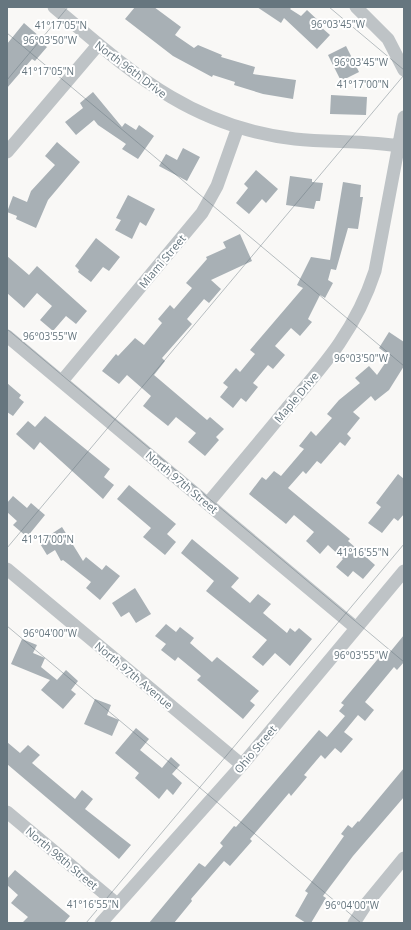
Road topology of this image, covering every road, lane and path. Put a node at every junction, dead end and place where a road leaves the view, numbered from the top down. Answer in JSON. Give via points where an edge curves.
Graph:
{"nodes":[{"id":1,"x":54,"y":7,"type":"edge"},
{"id":2,"x":356,"y":7,"type":"edge"},
{"id":3,"x":98,"y":44,"type":"junction"},
{"id":4,"x":404,"y":70,"type":"edge"},
{"id":5,"x":404,"y":118,"type":"edge"},
{"id":6,"x":238,"y":127,"type":"junction"},
{"id":7,"x":401,"y":146,"type":"edge"},
{"id":8,"x":7,"y":152,"type":"edge"},
{"id":9,"x":7,"y":336,"type":"edge"},
{"id":10,"x":62,"y":381,"type":"junction"},
{"id":11,"x":208,"y":503,"type":"junction"},
{"id":12,"x":7,"y":569,"type":"edge"},
{"id":13,"x":404,"y":572,"type":"edge"},
{"id":14,"x":356,"y":628,"type":"junction"},
{"id":15,"x":242,"y":765,"type":"junction"},
{"id":16,"x":7,"y":812,"type":"edge"},
{"id":17,"x":404,"y":858,"type":"edge"},
{"id":18,"x":117,"y":904,"type":"junction"},
{"id":19,"x":101,"y":923,"type":"edge"},
{"id":20,"x":354,"y":923,"type":"edge"}],
"edges":[{"from":1,"to":3,"type":"street","name":"North 96th Drive"},
{"from":2,"to":4,"type":"street","via":[[388,39]]},
{"from":3,"to":6,"type":"street","name":"North 96th Drive","via":[[167,96],[207,116]]},
{"from":3,"to":8,"type":"street"},
{"from":5,"to":7,"type":"street","name":"Maple Drive"},
{"from":6,"to":7,"type":"street","name":"North 96th Drive","via":[[295,139]]},
{"from":6,"to":10,"type":"street","name":"Miami Street","via":[[217,186],[202,213]]},
{"from":7,"to":11,"type":"street","name":"Maple Drive","via":[[375,271],[357,317],[332,355]]},
{"from":9,"to":10,"type":"street","name":"North 97th Street"},
{"from":10,"to":11,"type":"street","name":"North 97th Street"},
{"from":11,"to":14,"type":"street","name":"North 97th Street"},
{"from":12,"to":15,"type":"street","name":"North 97th Avenue"},
{"from":13,"to":14,"type":"street","name":"Ohio Street"},
{"from":14,"to":15,"type":"street","name":"Ohio Street"},
{"from":15,"to":18,"type":"street","name":"Ohio Street"},
{"from":16,"to":18,"type":"street","name":"North 98th Street"},
{"from":17,"to":20,"type":"street","via":[[371,897]]},
{"from":18,"to":19,"type":"street","name":"Ohio Street"}]}
